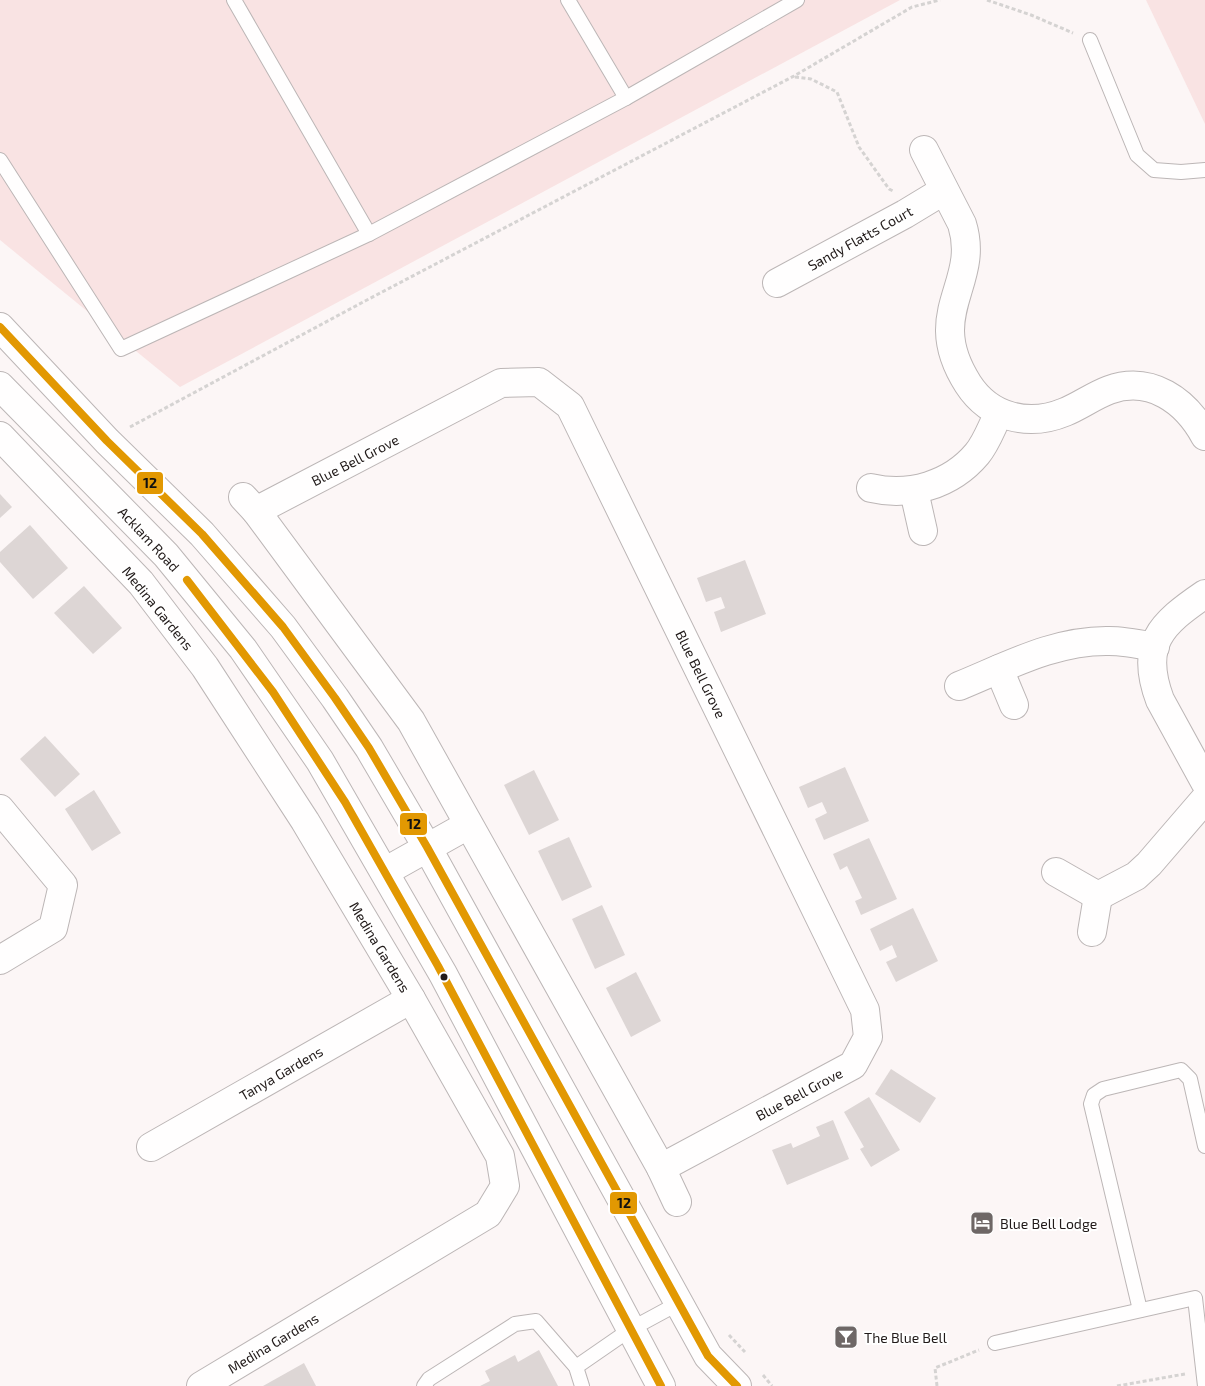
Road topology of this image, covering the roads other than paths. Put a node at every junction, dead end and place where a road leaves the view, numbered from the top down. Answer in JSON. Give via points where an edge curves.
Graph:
{"nodes":[{"id":1,"x":234,"y":0,"type":"edge"},
{"id":2,"x":568,"y":0,"type":"edge"},
{"id":3,"x":797,"y":0,"type":"edge"},
{"id":4,"x":1090,"y":40,"type":"road end"},
{"id":5,"x":626,"y":98,"type":"junction"},
{"id":6,"x":924,"y":150,"type":"dead end"},
{"id":7,"x":0,"y":160,"type":"edge"},
{"id":8,"x":1205,"y":170,"type":"edge"},
{"id":9,"x":943,"y":191,"type":"junction"},
{"id":10,"x":369,"y":234,"type":"junction"},
{"id":11,"x":777,"y":283,"type":"dead end"},
{"id":12,"x":0,"y":327,"type":"edge"},
{"id":13,"x":0,"y":386,"type":"edge"},
{"id":14,"x":999,"y":413,"type":"junction"},
{"id":15,"x":0,"y":436,"type":"edge"},
{"id":16,"x":1205,"y":436,"type":"edge"},
{"id":17,"x":871,"y":488,"type":"dead end"},
{"id":18,"x":914,"y":491,"type":"junction"},
{"id":19,"x":923,"y":531,"type":"dead end"},
{"id":20,"x":1205,"y":594,"type":"edge"},
{"id":21,"x":1154,"y":647,"type":"junction"},
{"id":22,"x":999,"y":669,"type":"junction"},
{"id":23,"x":959,"y":686,"type":"dead end"},
{"id":24,"x":1014,"y":705,"type":"dead end"},
{"id":25,"x":1205,"y":782,"type":"edge"},
{"id":26,"x":1205,"y":799,"type":"edge"},
{"id":27,"x":0,"y":809,"type":"edge"},
{"id":28,"x":468,"y":824,"type":"junction"},
{"id":29,"x":427,"y":847,"type":"junction"},
{"id":30,"x":386,"y":871,"type":"junction"},
{"id":31,"x":1056,"y":872,"type":"dead end"},
{"id":32,"x":1098,"y":896,"type":"junction"},
{"id":33,"x":1092,"y":932,"type":"dead end"},
{"id":34,"x":0,"y":960,"type":"edge"},
{"id":35,"x":411,"y":999,"type":"junction"},
{"id":36,"x":1205,"y":1146,"type":"edge"},
{"id":37,"x":151,"y":1147,"type":"dead end"},
{"id":38,"x":661,"y":1168,"type":"junction"},
{"id":39,"x":677,"y":1202,"type":"dead end"},
{"id":40,"x":1200,"y":1296,"type":"edge"},
{"id":41,"x":679,"y":1303,"type":"junction"},
{"id":42,"x":1140,"y":1310,"type":"junction"},
{"id":43,"x":631,"y":1329,"type":"junction"},
{"id":44,"x":995,"y":1343,"type":"road end"},
{"id":45,"x":576,"y":1367,"type":"junction"},
{"id":46,"x":1204,"y":1371,"type":"edge"},
{"id":47,"x":201,"y":1386,"type":"edge"},
{"id":48,"x":424,"y":1386,"type":"edge"},
{"id":49,"x":582,"y":1386,"type":"edge"},
{"id":50,"x":662,"y":1386,"type":"edge"},
{"id":51,"x":737,"y":1386,"type":"edge"},
{"id":52,"x":1205,"y":1386,"type":"edge"}],
"edges":[{"from":1,"to":10,"type":"lane"},
{"from":2,"to":5,"type":"lane"},
{"from":3,"to":5,"type":"lane"},
{"from":4,"to":8,"type":"lane","via":[[1137,155],[1154,170]]},
{"from":5,"to":10,"type":"lane"},
{"from":6,"to":9,"type":"street"},
{"from":7,"to":10,"type":"lane","via":[[121,350]]},
{"from":9,"to":11,"type":"street","name":"Sandy Flatts Court"},
{"from":9,"to":14,"type":"street","via":[[962,224],[966,247],[950,316],[950,346],[978,397]]},
{"from":12,"to":29,"type":"street","via":[[107,441],[202,534],[283,627],[369,748]]},
{"from":13,"to":30,"type":"street","name":"Acklam Road","via":[[166,555],[243,649],[320,761]]},
{"from":14,"to":16,"type":"street","via":[[1041,419],[1066,412],[1110,390],[1141,387],[1179,402],[1196,418]]},
{"from":14,"to":18,"type":"street","via":[[982,446],[970,461],[938,482]]},
{"from":15,"to":35,"type":"street","name":"Medina Gardens","via":[[141,583],[205,667],[305,821]]},
{"from":17,"to":18,"type":"street"},
{"from":18,"to":19,"type":"street"},
{"from":20,"to":21,"type":"street","via":[[1164,626]]},
{"from":21,"to":22,"type":"street","via":[[1108,640],[1068,644]]},
{"from":21,"to":25,"type":"street","via":[[1153,676],[1160,700]]},
{"from":22,"to":23,"type":"street"},
{"from":22,"to":24,"type":"street"},
{"from":26,"to":32,"type":"street","via":[[1136,876]]},
{"from":27,"to":34,"type":"street","via":[[63,885],[53,928]]},
{"from":28,"to":29,"type":"street"},
{"from":28,"to":38,"type":"street","name":"Blue Bell Grove"},
{"from":28,"to":38,"type":"street","name":"Blue Bell Grove","via":[[411,721],[250,504],[501,384],[540,382],[570,406],[865,1010],[868,1037],[854,1065]]},
{"from":29,"to":30,"type":"street"},
{"from":29,"to":41,"type":"street"},
{"from":30,"to":43,"type":"street","name":"Acklam Road"},
{"from":31,"to":32,"type":"street"},
{"from":32,"to":33,"type":"street"},
{"from":35,"to":37,"type":"street","name":"Tanya Gardens"},
{"from":35,"to":47,"type":"street","name":"Medina Gardens","via":[[500,1156],[505,1186],[488,1214]]},
{"from":36,"to":42,"type":"lane","via":[[1190,1079],[1180,1070],[1103,1088],[1094,1094],[1091,1104]]},
{"from":38,"to":39,"type":"street","name":"Blue Bell Grove"},
{"from":40,"to":42,"type":"lane"},
{"from":40,"to":46,"type":"lane"},
{"from":41,"to":43,"type":"lane"},
{"from":41,"to":51,"type":"street","via":[[708,1356]]},
{"from":42,"to":44,"type":"lane"},
{"from":43,"to":45,"type":"lane"},
{"from":43,"to":50,"type":"street","name":"Acklam Road"},
{"from":45,"to":48,"type":"lane","via":[[536,1321],[515,1324],[429,1379]]},
{"from":45,"to":49,"type":"lane"},
{"from":46,"to":52,"type":"lane"}]}
